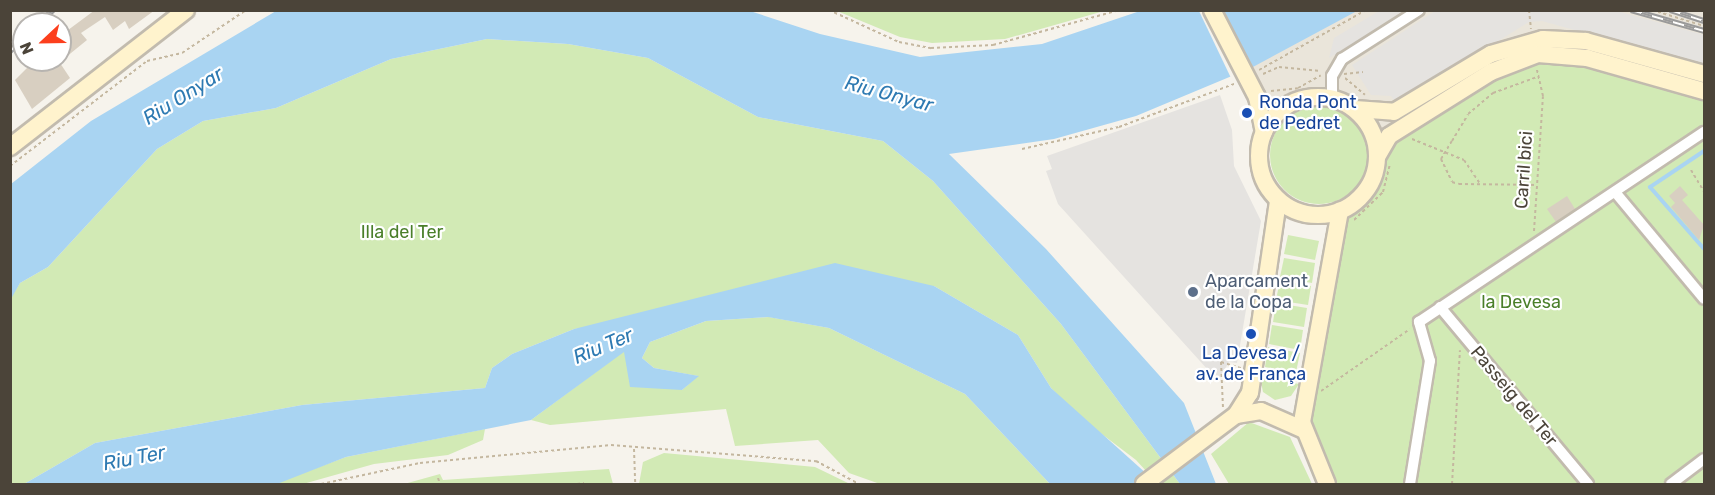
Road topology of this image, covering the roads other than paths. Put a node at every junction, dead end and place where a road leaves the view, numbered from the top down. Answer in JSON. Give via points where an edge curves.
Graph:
{"nodes":[{"id":1,"x":186,"y":10,"type":"edge"},
{"id":2,"x":1212,"y":10,"type":"edge"},
{"id":3,"x":1419,"y":10,"type":"edge"},
{"id":4,"x":1704,"y":74,"type":"edge"},
{"id":5,"x":1248,"y":86,"type":"junction"},
{"id":6,"x":1704,"y":91,"type":"edge"},
{"id":7,"x":1332,"y":98,"type":"junction"},
{"id":8,"x":1284,"y":107,"type":"junction"},
{"id":9,"x":1355,"y":110,"type":"junction"},
{"id":10,"x":1264,"y":132,"type":"junction"},
{"id":11,"x":1704,"y":132,"type":"edge"},
{"id":12,"x":10,"y":147,"type":"edge"},
{"id":13,"x":1385,"y":155,"type":"junction"},
{"id":14,"x":1615,"y":192,"type":"junction"},
{"id":15,"x":1278,"y":200,"type":"junction"},
{"id":16,"x":1340,"y":210,"type":"junction"},
{"id":17,"x":1704,"y":299,"type":"edge"},
{"id":18,"x":1440,"y":307,"type":"junction"},
{"id":19,"x":1227,"y":418,"type":"junction"},
{"id":20,"x":1302,"y":429,"type":"junction"},
{"id":21,"x":1704,"y":459,"type":"edge"},
{"id":22,"x":1144,"y":484,"type":"edge"},
{"id":23,"x":1327,"y":484,"type":"edge"},
{"id":24,"x":1410,"y":484,"type":"edge"},
{"id":25,"x":1588,"y":484,"type":"edge"},
{"id":26,"x":1671,"y":484,"type":"edge"}],
"edges":[{"from":1,"to":12,"type":"main road"},
{"from":2,"to":5,"type":"main road"},
{"from":3,"to":7,"type":"street","via":[[1342,59],[1328,74]]},
{"from":4,"to":9,"type":"main road","via":[[1586,41],[1543,39],[1491,54],[1394,112]]},
{"from":5,"to":8,"type":"main road"},
{"from":5,"to":10,"type":"main road"},
{"from":6,"to":13,"type":"main road","via":[[1587,58],[1538,54],[1491,72],[1389,136]]},
{"from":7,"to":8,"type":"main road","via":[[1309,97]]},
{"from":7,"to":9,"type":"main road"},
{"from":8,"to":10,"type":"main road"},
{"from":9,"to":13,"type":"main road"},
{"from":10,"to":15,"type":"main road","via":[[1261,169]]},
{"from":11,"to":14,"type":"street"},
{"from":13,"to":16,"type":"main road","via":[[1368,188]]},
{"from":14,"to":17,"type":"street"},
{"from":14,"to":18,"type":"street"},
{"from":15,"to":16,"type":"main road","via":[[1307,214]]},
{"from":15,"to":19,"type":"main road","via":[[1250,393]]},
{"from":16,"to":20,"type":"main road"},
{"from":18,"to":24,"type":"street","via":[[1419,322],[1430,361]]},
{"from":18,"to":25,"type":"street","name":"Passeig del Ter"},
{"from":19,"to":20,"type":"main road","via":[[1260,411]]},
{"from":19,"to":22,"type":"main road"},
{"from":20,"to":23,"type":"main road"},
{"from":21,"to":26,"type":"street"}]}
